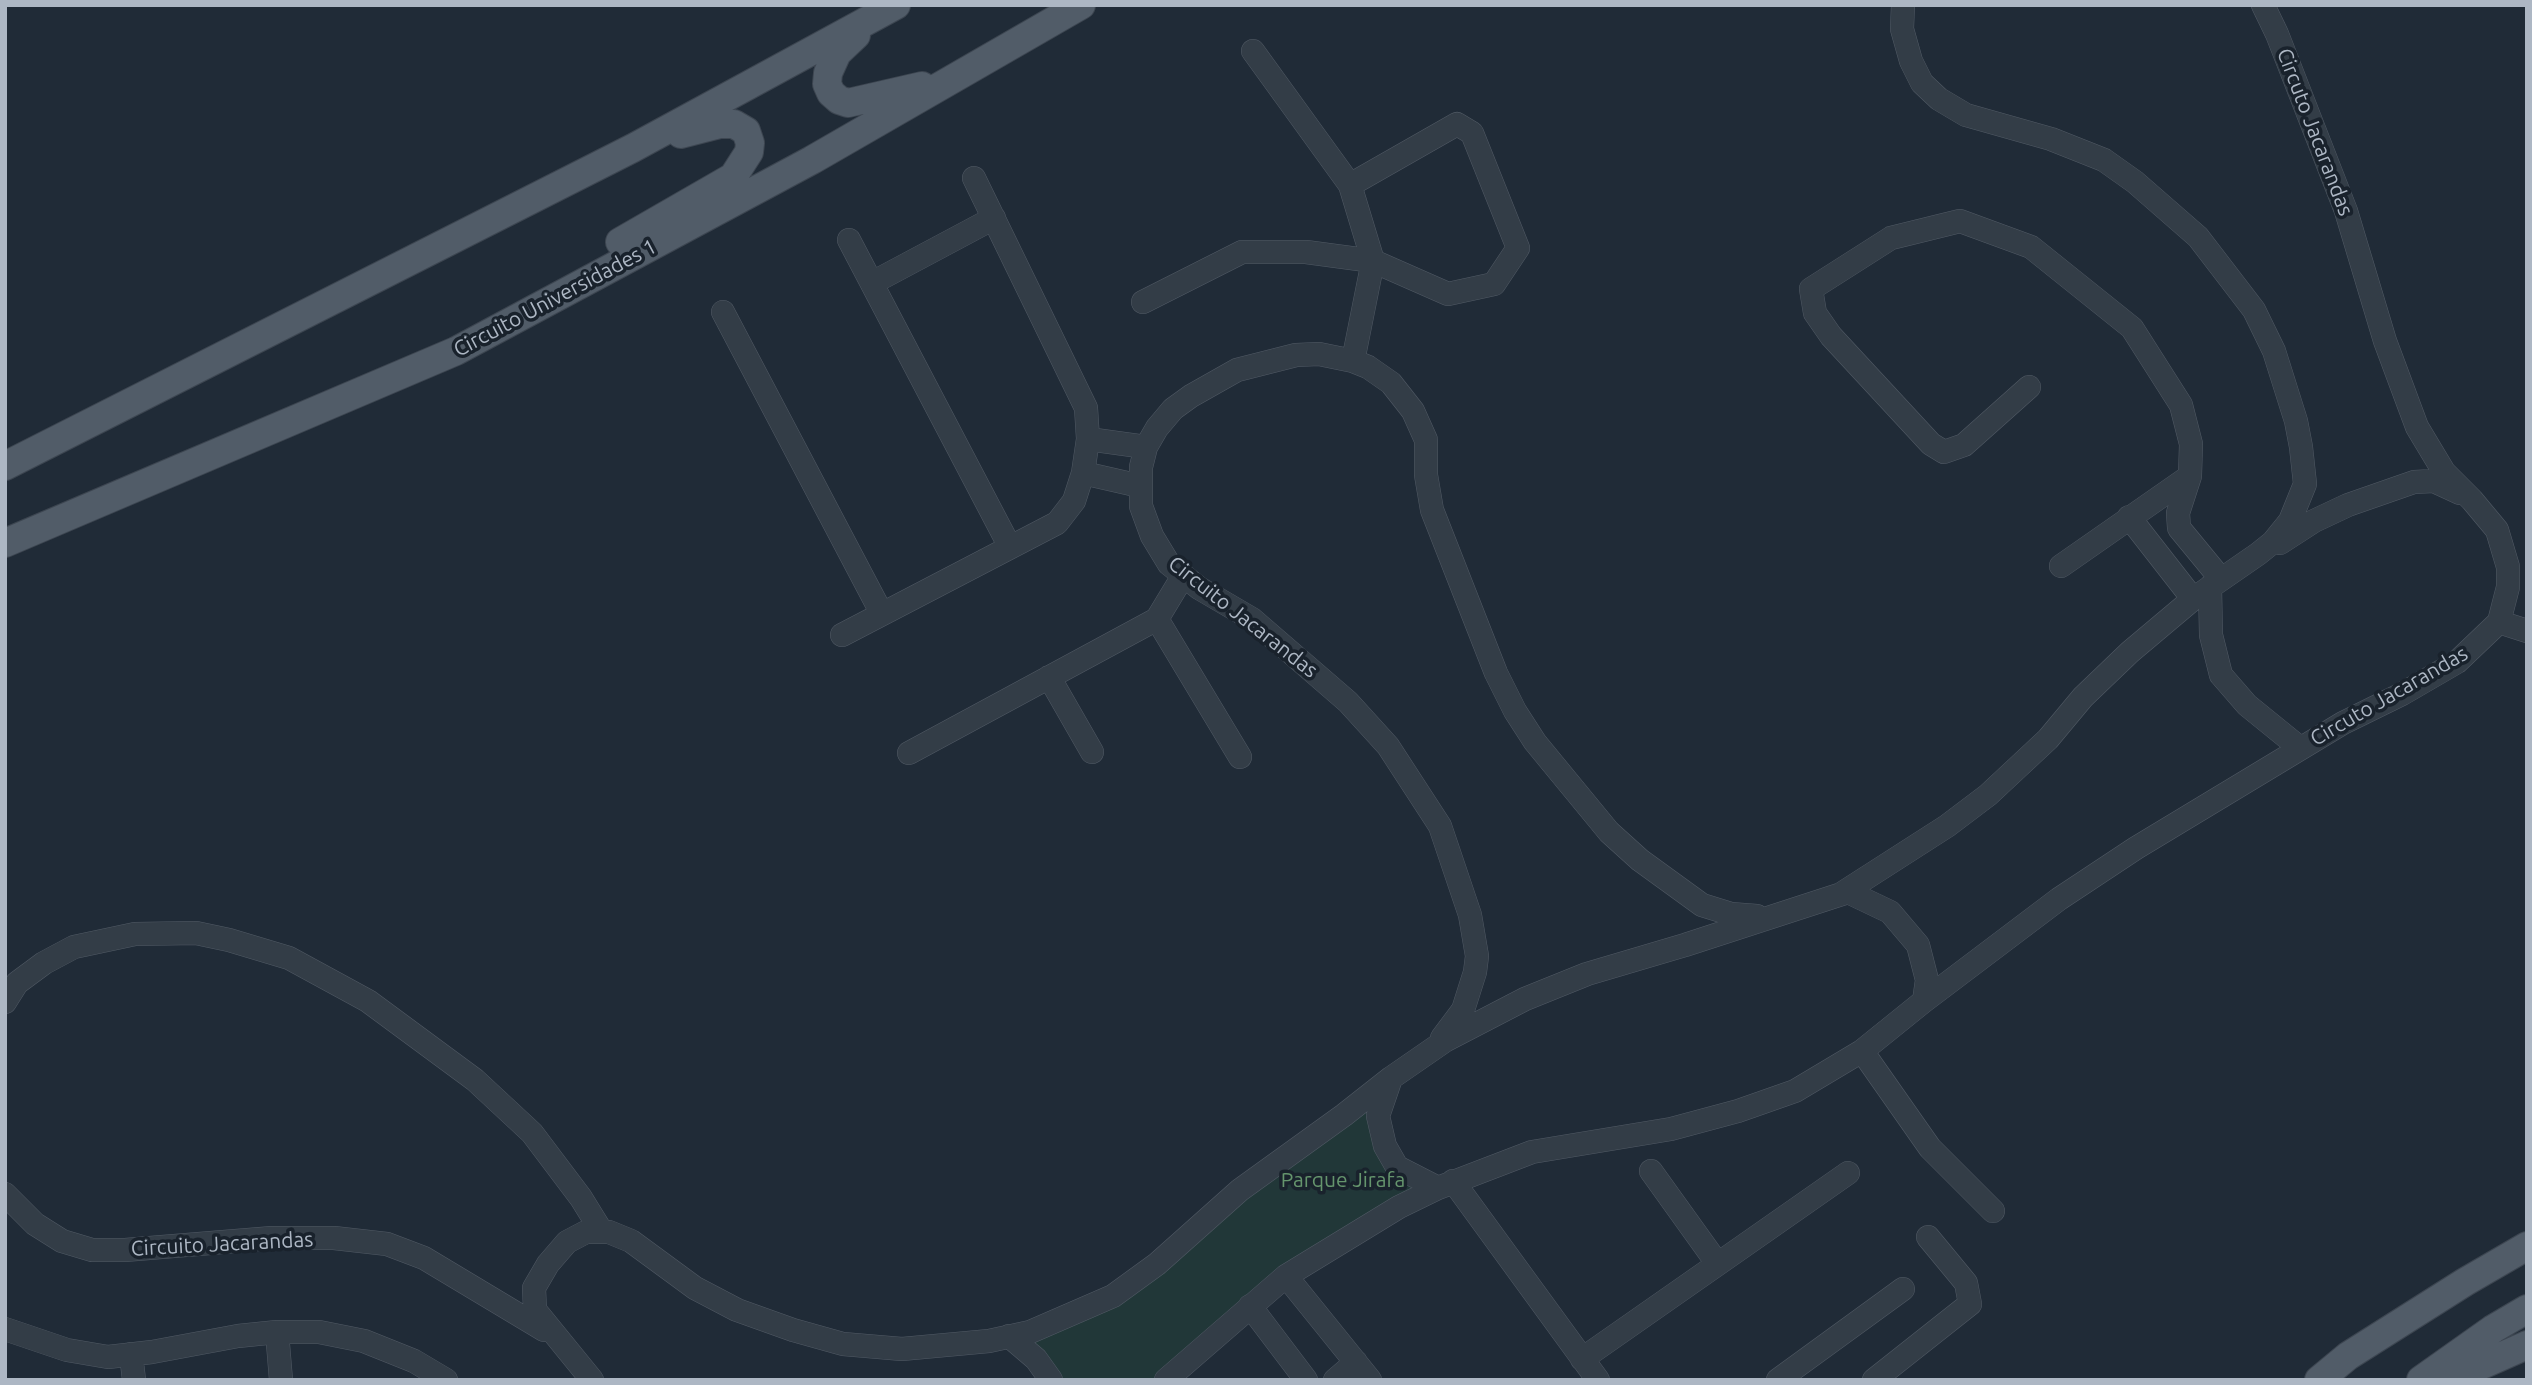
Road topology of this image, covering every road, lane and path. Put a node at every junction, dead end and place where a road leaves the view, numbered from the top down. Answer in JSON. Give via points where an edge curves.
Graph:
{"nodes":[{"id":1,"x":897,"y":5,"type":"edge"},
{"id":2,"x":1081,"y":5,"type":"edge"},
{"id":3,"x":1903,"y":5,"type":"edge"},
{"id":4,"x":2263,"y":5,"type":"edge"},
{"id":5,"x":1253,"y":51,"type":"dead end"},
{"id":6,"x":952,"y":79,"type":"junction"},
{"id":7,"x":633,"y":148,"type":"junction"},
{"id":8,"x":974,"y":178,"type":"dead end"},
{"id":9,"x":1350,"y":186,"type":"junction"},
{"id":10,"x":994,"y":218,"type":"junction"},
{"id":11,"x":849,"y":240,"type":"dead end"},
{"id":12,"x":1373,"y":261,"type":"junction"},
{"id":13,"x":873,"y":283,"type":"junction"},
{"id":14,"x":1143,"y":302,"type":"dead end"},
{"id":15,"x":723,"y":312,"type":"dead end"},
{"id":16,"x":456,"y":351,"type":"junction"},
{"id":17,"x":1353,"y":361,"type":"junction"},
{"id":18,"x":2029,"y":387,"type":"dead end"},
{"id":19,"x":1088,"y":439,"type":"junction"},
{"id":20,"x":1146,"y":447,"type":"junction"},
{"id":21,"x":5,"y":466,"type":"edge"},
{"id":22,"x":1083,"y":473,"type":"junction"},
{"id":23,"x":2190,"y":476,"type":"junction"},
{"id":24,"x":1140,"y":486,"type":"junction"},
{"id":25,"x":2472,"y":499,"type":"junction"},
{"id":26,"x":2129,"y":517,"type":"junction"},
{"id":27,"x":5,"y":543,"type":"edge"},
{"id":28,"x":1010,"y":547,"type":"junction"},
{"id":29,"x":2258,"y":554,"type":"junction"},
{"id":30,"x":2061,"y":566,"type":"dead end"},
{"id":31,"x":1183,"y":576,"type":"junction"},
{"id":32,"x":2208,"y":588,"type":"junction"},
{"id":33,"x":882,"y":614,"type":"junction"},
{"id":34,"x":1157,"y":619,"type":"junction"},
{"id":35,"x":2499,"y":622,"type":"junction"},
{"id":36,"x":2527,"y":631,"type":"edge"},
{"id":37,"x":842,"y":635,"type":"dead end"},
{"id":38,"x":1049,"y":677,"type":"junction"},
{"id":39,"x":2300,"y":748,"type":"junction"},
{"id":40,"x":1092,"y":752,"type":"dead end"},
{"id":41,"x":909,"y":753,"type":"dead end"},
{"id":42,"x":1240,"y":757,"type":"dead end"},
{"id":43,"x":1841,"y":894,"type":"junction"},
{"id":44,"x":1774,"y":916,"type":"junction"},
{"id":45,"x":1924,"y":1001,"type":"junction"},
{"id":46,"x":5,"y":1002,"type":"edge"},
{"id":47,"x":1434,"y":1048,"type":"junction"},
{"id":48,"x":1862,"y":1051,"type":"junction"},
{"id":49,"x":1391,"y":1078,"type":"junction"},
{"id":50,"x":1651,"y":1171,"type":"dead end"},
{"id":51,"x":1848,"y":1173,"type":"dead end"},
{"id":52,"x":1446,"y":1185,"type":"junction"},
{"id":53,"x":5,"y":1194,"type":"edge"},
{"id":54,"x":1993,"y":1211,"type":"dead end"},
{"id":55,"x":603,"y":1232,"type":"junction"},
{"id":56,"x":1927,"y":1237,"type":"dead end"},
{"id":57,"x":2527,"y":1246,"type":"edge"},
{"id":58,"x":1717,"y":1262,"type":"junction"},
{"id":59,"x":1286,"y":1276,"type":"junction"},
{"id":60,"x":1903,"y":1289,"type":"dead end"},
{"id":61,"x":1250,"y":1306,"type":"junction"},
{"id":62,"x":2527,"y":1309,"type":"edge"},
{"id":63,"x":5,"y":1329,"type":"edge"},
{"id":64,"x":276,"y":1332,"type":"junction"},
{"id":65,"x":1009,"y":1336,"type":"junction"},
{"id":66,"x":558,"y":1338,"type":"junction"},
{"id":67,"x":2527,"y":1345,"type":"edge"},
{"id":68,"x":131,"y":1354,"type":"junction"},
{"id":69,"x":1582,"y":1359,"type":"junction"},
{"id":70,"x":1363,"y":1371,"type":"edge"},
{"id":71,"x":134,"y":1380,"type":"edge"},
{"id":72,"x":281,"y":1380,"type":"edge"},
{"id":73,"x":446,"y":1380,"type":"edge"},
{"id":74,"x":592,"y":1380,"type":"edge"},
{"id":75,"x":1051,"y":1380,"type":"edge"},
{"id":76,"x":1166,"y":1380,"type":"edge"},
{"id":77,"x":1306,"y":1380,"type":"edge"},
{"id":78,"x":1335,"y":1380,"type":"edge"},
{"id":79,"x":1598,"y":1380,"type":"edge"},
{"id":80,"x":1778,"y":1380,"type":"edge"},
{"id":81,"x":1874,"y":1380,"type":"edge"},
{"id":82,"x":2319,"y":1380,"type":"edge"},
{"id":83,"x":2421,"y":1380,"type":"edge"},
{"id":84,"x":2459,"y":1380,"type":"edge"}],
"edges":[{"from":1,"to":6,"type":"main road","via":[[837,53],[828,73],[831,93],[848,103]]},
{"from":1,"to":7,"type":"main road"},
{"from":2,"to":6,"type":"main road","name":"Circuito Universidades 1"},
{"from":3,"to":29,"type":"street","via":[[1902,29],[1910,61],[1922,83],[1939,99],[1976,118],[2079,149],[2120,170],[2192,230],[2254,310],[2282,371],[2305,484],[2290,522]]},
{"from":4,"to":25,"type":"street","name":"Circuto Jacarandas","via":[[2346,211],[2409,409],[2444,472]]},
{"from":5,"to":9,"type":"street"},
{"from":6,"to":16,"type":"main road","name":"Circuito Universidades 1","via":[[812,160]]},
{"from":7,"to":16,"type":"main road","via":[[720,124],[734,124],[746,131],[750,143],[733,177],[489,318]]},
{"from":7,"to":21,"type":"main road"},
{"from":8,"to":10,"type":"street"},
{"from":9,"to":12,"type":"street"},
{"from":9,"to":12,"type":"street","via":[[1457,124],[1472,133],[1518,248],[1494,284],[1448,294]]},
{"from":10,"to":13,"type":"street"},
{"from":10,"to":19,"type":"street","via":[[1086,408]]},
{"from":11,"to":13,"type":"street"},
{"from":12,"to":14,"type":"street","via":[[1306,252],[1242,252]]},
{"from":12,"to":17,"type":"street"},
{"from":13,"to":28,"type":"street"},
{"from":15,"to":33,"type":"street"},
{"from":16,"to":27,"type":"main road","name":"Circuito Universidades 1"},
{"from":17,"to":20,"type":"street","name":"Circuito Jacarandas","via":[[1296,355],[1237,370],[1173,409]]},
{"from":17,"to":44,"type":"street","name":"Circuito Jacarandas","via":[[1391,383],[1413,411],[1426,440],[1432,510],[1496,673],[1535,742],[1609,832],[1685,894],[1722,912]]},
{"from":18,"to":23,"type":"street","via":[[1964,445],[1944,452],[1930,444],[1831,337],[1815,313],[1811,289],[1891,238],[1960,221],[2031,247],[2132,328],[2180,405],[2190,444]]},
{"from":19,"to":20,"type":"street"},
{"from":19,"to":22,"type":"street"},
{"from":20,"to":24,"type":"street","name":"Circuito Jacarandas"},
{"from":22,"to":24,"type":"street"},
{"from":22,"to":28,"type":"street","via":[[1074,501],[1057,523]]},
{"from":23,"to":26,"type":"street"},
{"from":23,"to":32,"type":"street","via":[[2178,513],[2179,528]]},
{"from":24,"to":31,"type":"street","name":"Circuito Jacarandas","via":[[1141,506],[1152,536],[1169,564]]},
{"from":25,"to":29,"type":"street","via":[[2434,481],[2414,482],[2348,505]]},
{"from":25,"to":35,"type":"street","name":"Circuto Jacarandas","via":[[2497,530],[2506,558],[2508,587]]},
{"from":26,"to":30,"type":"street"},
{"from":26,"to":32,"type":"street"},
{"from":28,"to":33,"type":"street"},
{"from":29,"to":32,"type":"street"},
{"from":31,"to":34,"type":"street"},
{"from":31,"to":47,"type":"street","name":"Circuito Jacarandas","via":[[1252,619],[1348,702],[1388,746],[1440,826],[1470,915],[1477,956],[1463,1010]]},
{"from":32,"to":39,"type":"street","via":[[2211,635],[2221,675],[2247,705]]},
{"from":32,"to":43,"type":"street","via":[[2130,652],[1988,795]]},
{"from":33,"to":37,"type":"street"},
{"from":34,"to":38,"type":"street"},
{"from":34,"to":42,"type":"street"},
{"from":35,"to":36,"type":"street"},
{"from":35,"to":39,"type":"street","name":"Circuto Jacarandas","via":[[2456,662]]},
{"from":38,"to":40,"type":"street"},
{"from":38,"to":41,"type":"street"},
{"from":39,"to":45,"type":"street","name":"Circuto Jacarandas","via":[[2059,899]]},
{"from":43,"to":44,"type":"street"},
{"from":43,"to":45,"type":"street","via":[[1848,892],[1890,912],[1918,944],[1927,979]]},
{"from":44,"to":47,"type":"street","via":[[1587,974],[1525,999]]},
{"from":45,"to":48,"type":"street","name":"Circuto Jacarandas"},
{"from":46,"to":55,"type":"street","via":[[17,984],[44,963],[75,947],[135,934],[196,933],[289,958],[368,1001],[475,1080],[532,1133]]},
{"from":47,"to":49,"type":"street"},
{"from":48,"to":52,"type":"street","name":"Circuto Jacarandas","via":[[1795,1091],[1738,1111],[1671,1129],[1532,1152]]},
{"from":48,"to":54,"type":"street","via":[[1930,1148]]},
{"from":49,"to":52,"type":"street","via":[[1378,1116],[1385,1146],[1396,1167]]},
{"from":49,"to":65,"type":"street","via":[[1240,1190],[1157,1264],[1113,1296],[1030,1332]]},
{"from":50,"to":58,"type":"street"},
{"from":51,"to":58,"type":"street"},
{"from":52,"to":59,"type":"street","name":"Circuto Jacarandas","via":[[1399,1207]]},
{"from":52,"to":69,"type":"street"},
{"from":53,"to":66,"type":"street","name":"Circuito Jacarandas","via":[[34,1224],[62,1241],[92,1251],[272,1238],[387,1244],[424,1258]]},
{"from":55,"to":65,"type":"street","via":[[631,1241],[695,1288],[737,1310],[842,1343],[902,1349]]},
{"from":55,"to":66,"type":"street","name":"Circuito Jacarandas","via":[[586,1232],[567,1242],[534,1288],[535,1310]]},
{"from":56,"to":81,"type":"street","via":[[1966,1283],[1970,1304]]},
{"from":57,"to":82,"type":"main road","via":[[2348,1356]]},
{"from":58,"to":69,"type":"street"},
{"from":59,"to":61,"type":"street","name":"Circuto Jacarandas"},
{"from":59,"to":70,"type":"street"},
{"from":60,"to":80,"type":"street"},
{"from":61,"to":76,"type":"street","name":"Circuto Jacarandas"},
{"from":61,"to":77,"type":"street"},
{"from":62,"to":83,"type":"main road"},
{"from":63,"to":68,"type":"street","via":[[67,1350],[108,1357]]},
{"from":64,"to":68,"type":"street"},
{"from":64,"to":72,"type":"street"},
{"from":64,"to":73,"type":"street","via":[[319,1332],[365,1341],[414,1360]]},
{"from":65,"to":75,"type":"street","via":[[1036,1359]]},
{"from":66,"to":74,"type":"street","name":"Circuito Jacarandas"},
{"from":67,"to":84,"type":"main road"},
{"from":68,"to":71,"type":"street"},
{"from":69,"to":79,"type":"street"},
{"from":70,"to":78,"type":"street"}]}
